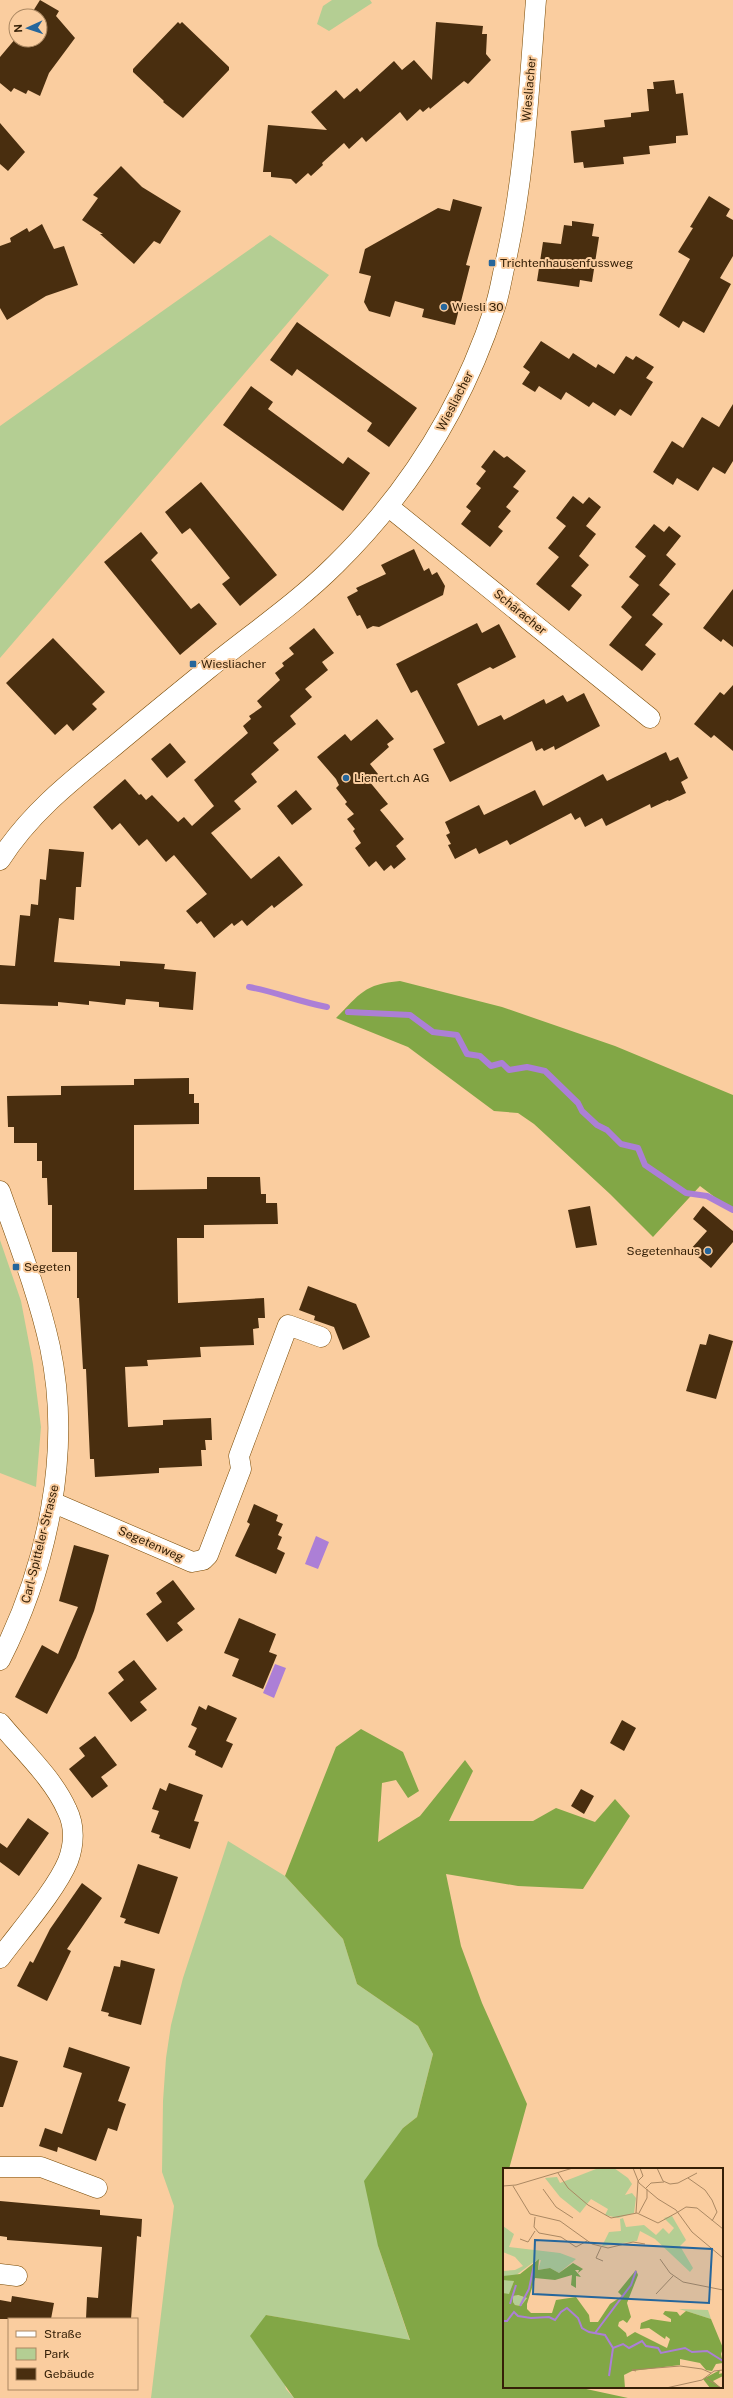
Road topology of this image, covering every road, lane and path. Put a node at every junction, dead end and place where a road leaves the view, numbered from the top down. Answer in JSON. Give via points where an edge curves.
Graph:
{"nodes":[{"id":1,"x":536,"y":0,"type":"edge"},
{"id":2,"x":389,"y":507,"type":"junction"},
{"id":3,"x":650,"y":718,"type":"dead end"},
{"id":4,"x":0,"y":860,"type":"edge"},
{"id":5,"x":0,"y":1191,"type":"edge"},
{"id":6,"x":321,"y":1337,"type":"dead end"},
{"id":7,"x":52,"y":1502,"type":"junction"},
{"id":8,"x":0,"y":1660,"type":"edge"},
{"id":9,"x":0,"y":1723,"type":"edge"},
{"id":10,"x":0,"y":1958,"type":"edge"},
{"id":11,"x":0,"y":2167,"type":"edge"},
{"id":12,"x":97,"y":2188,"type":"dead end"}],
"edges":[{"from":1,"to":2,"type":"street","name":"Wiesliacher","via":[[520,181],[496,306],[471,370],[435,441]]},
{"from":2,"to":3,"type":"street","name":"Schäracher"},
{"from":2,"to":4,"type":"street","name":"Wiesliacher","via":[[302,596],[173,697],[39,810],[13,839]]},
{"from":5,"to":7,"type":"street","name":"Carl-Spitteler-Strasse","via":[[37,1296],[50,1349],[58,1448]]},
{"from":6,"to":7,"type":"street","name":"Segetenweg","via":[[288,1325],[239,1456],[241,1468],[208,1555],[203,1560],[192,1562]]},
{"from":7,"to":8,"type":"street","name":"Carl-Spitteler-Strasse","via":[[31,1588],[17,1626]]},
{"from":9,"to":10,"type":"street","via":[[58,1794],[68,1810],[72,1833],[68,1860],[58,1879]]},
{"from":11,"to":12,"type":"street","via":[[41,2167]]}]}
